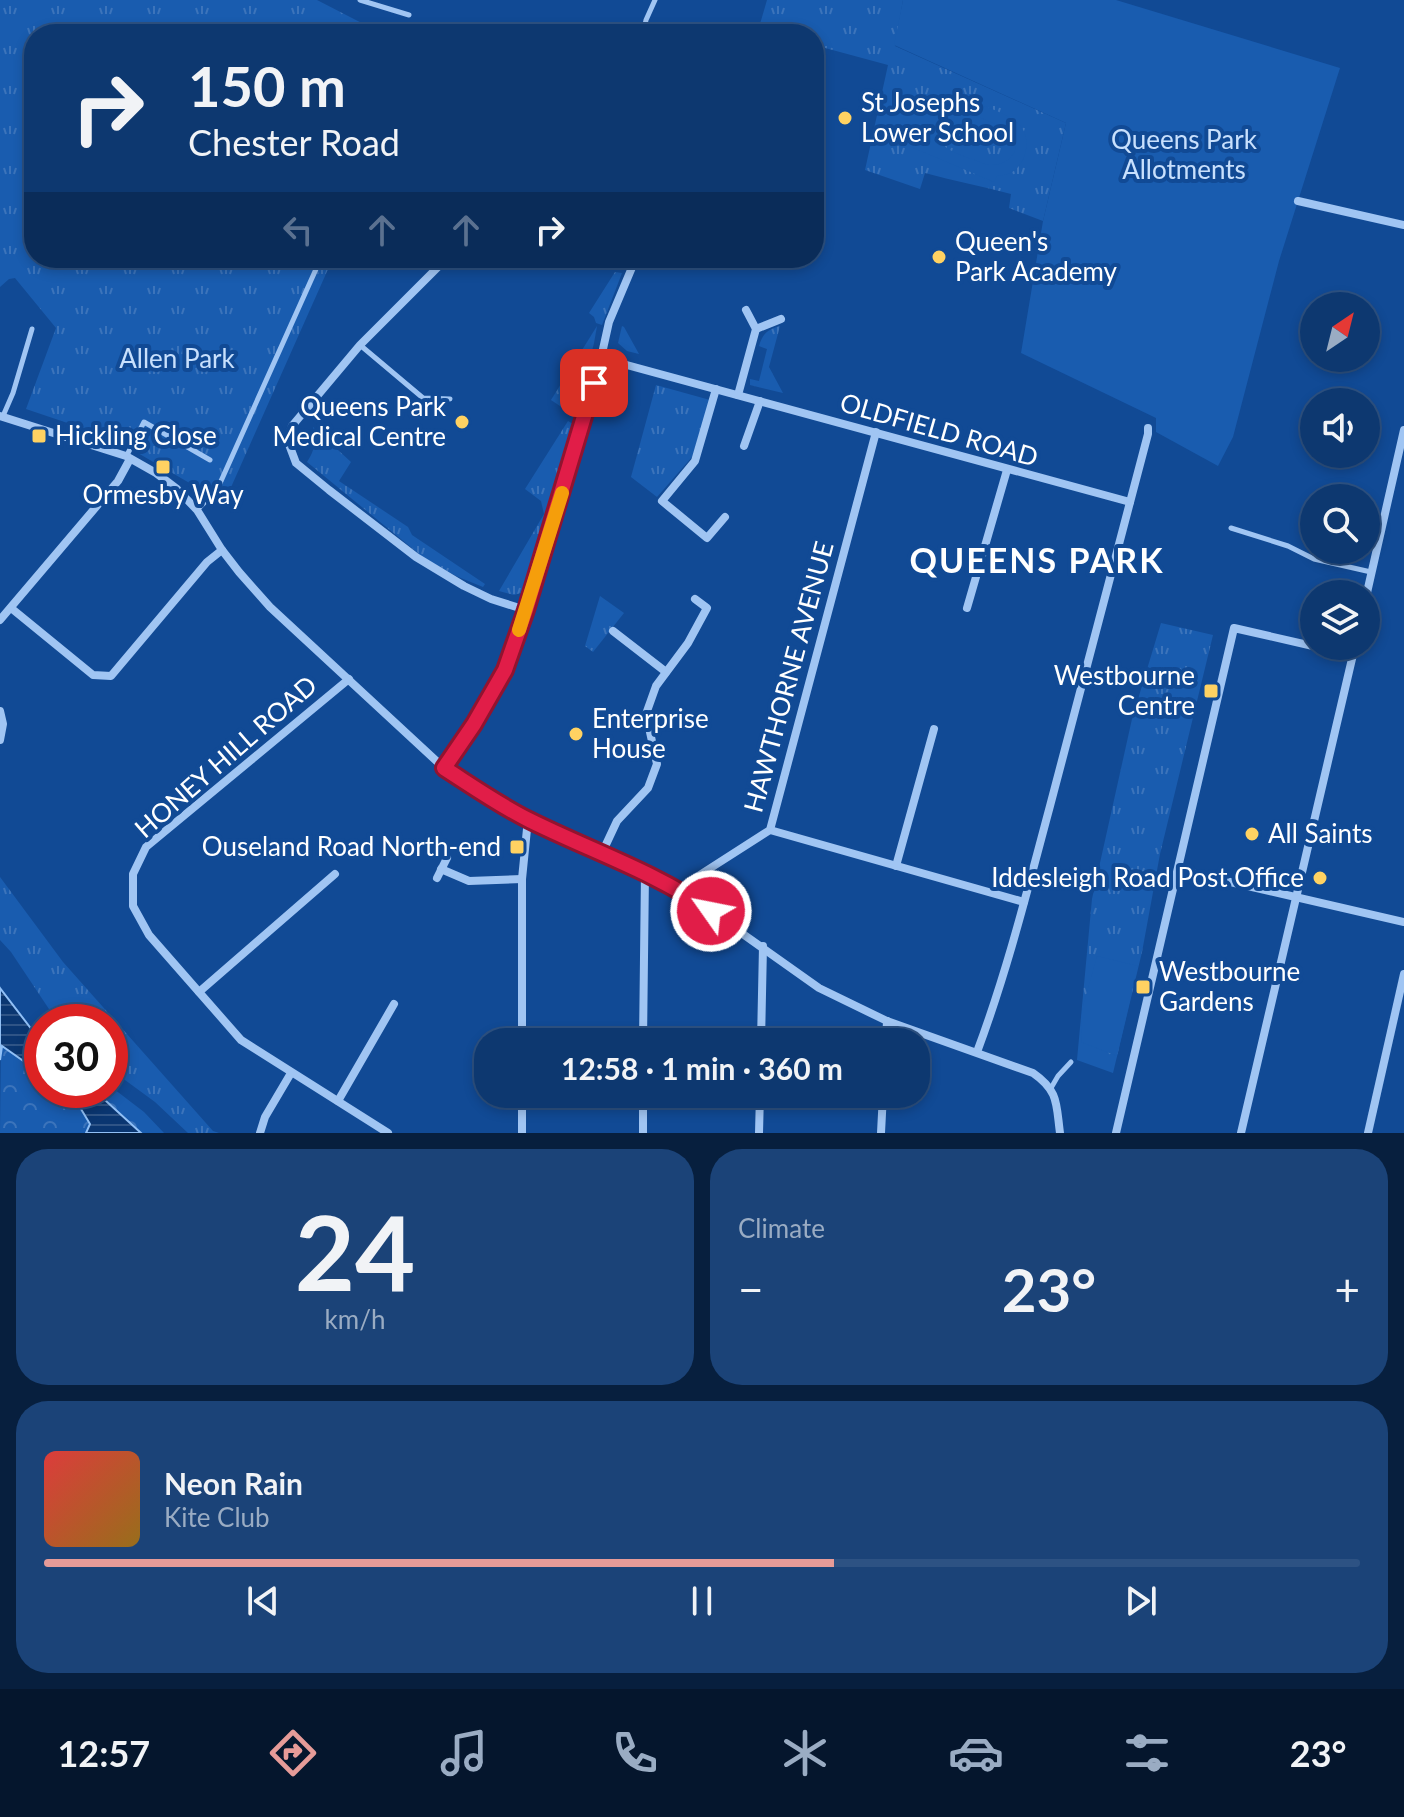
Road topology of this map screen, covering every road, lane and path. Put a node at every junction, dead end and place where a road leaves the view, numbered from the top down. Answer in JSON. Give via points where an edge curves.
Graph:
{"nodes":[{"id":1,"x":360,"y":0,"type":"edge"},
{"id":2,"x":655,"y":0,"type":"edge"},
{"id":3,"x":409,"y":15,"type":"dead end"},
{"id":4,"x":645,"y":24,"type":"edge"},
{"id":5,"x":1298,"y":201,"type":"dead end"},
{"id":6,"x":1403,"y":223,"type":"edge"},
{"id":7,"x":317,"y":268,"type":"edge"},
{"id":8,"x":437,"y":268,"type":"edge"},
{"id":9,"x":629,"y":268,"type":"edge"},
{"id":10,"x":746,"y":310,"type":"dead end"},
{"id":11,"x":781,"y":319,"type":"dead end"},
{"id":12,"x":32,"y":329,"type":"dead end"},
{"id":13,"x":756,"y":329,"type":"junction"},
{"id":14,"x":360,"y":345,"type":"junction"},
{"id":15,"x":601,"y":358,"type":"junction"},
{"id":16,"x":716,"y":389,"type":"junction"},
{"id":17,"x":738,"y":395,"type":"junction"},
{"id":18,"x":450,"y":399,"type":"dead end"},
{"id":19,"x":760,"y":401,"type":"junction"},
{"id":20,"x":1,"y":417,"type":"edge"},
{"id":21,"x":1148,"y":428,"type":"dead end"},
{"id":22,"x":1404,"y":430,"type":"edge"},
{"id":23,"x":876,"y":432,"type":"junction"},
{"id":24,"x":744,"y":446,"type":"dead end"},
{"id":25,"x":128,"y":458,"type":"junction"},
{"id":26,"x":210,"y":460,"type":"dead end"},
{"id":27,"x":1007,"y":470,"type":"junction"},
{"id":28,"x":1130,"y":502,"type":"junction"},
{"id":29,"x":197,"y":510,"type":"junction"},
{"id":30,"x":725,"y":517,"type":"dead end"},
{"id":31,"x":1231,"y":528,"type":"dead end"},
{"id":32,"x":222,"y":550,"type":"junction"},
{"id":33,"x":1372,"y":573,"type":"junction"},
{"id":34,"x":1370,"y":580,"type":"edge"},
{"id":35,"x":695,"y":599,"type":"dead end"},
{"id":36,"x":11,"y":608,"type":"junction"},
{"id":37,"x":967,"y":608,"type":"dead end"},
{"id":38,"x":526,"y":610,"type":"junction"},
{"id":39,"x":0,"y":620,"type":"edge"},
{"id":40,"x":613,"y":631,"type":"dead end"},
{"id":41,"x":1300,"y":641,"type":"edge"},
{"id":42,"x":1352,"y":660,"type":"edge"},
{"id":43,"x":666,"y":672,"type":"junction"},
{"id":44,"x":349,"y":679,"type":"junction"},
{"id":45,"x":0,"y":711,"type":"edge"},
{"id":46,"x":934,"y":729,"type":"dead end"},
{"id":47,"x":0,"y":740,"type":"edge"},
{"id":48,"x":444,"y":768,"type":"junction"},
{"id":49,"x":528,"y":819,"type":"junction"},
{"id":50,"x":770,"y":830,"type":"junction"},
{"id":51,"x":602,"y":853,"type":"junction"},
{"id":52,"x":447,"y":858,"type":"dead end"},
{"id":53,"x":896,"y":866,"type":"junction"},
{"id":54,"x":1178,"y":870,"type":"junction"},
{"id":55,"x":645,"y":873,"type":"junction"},
{"id":56,"x":335,"y":874,"type":"dead end"},
{"id":57,"x":522,"y":879,"type":"junction"},
{"id":58,"x":685,"y":893,"type":"junction"},
{"id":59,"x":1296,"y":896,"type":"junction"},
{"id":60,"x":1024,"y":902,"type":"junction"},
{"id":61,"x":1404,"y":922,"type":"edge"},
{"id":62,"x":763,"y":946,"type":"junction"},
{"id":63,"x":1404,"y":974,"type":"edge"},
{"id":64,"x":199,"y":992,"type":"junction"},
{"id":65,"x":394,"y":1004,"type":"dead end"},
{"id":66,"x":887,"y":1021,"type":"junction"},
{"id":67,"x":522,"y":1028,"type":"edge"},
{"id":68,"x":643,"y":1028,"type":"edge"},
{"id":69,"x":761,"y":1028,"type":"edge"},
{"id":70,"x":887,"y":1028,"type":"edge"},
{"id":71,"x":977,"y":1052,"type":"junction"},
{"id":72,"x":1071,"y":1062,"type":"dead end"},
{"id":73,"x":291,"y":1073,"type":"junction"},
{"id":74,"x":1051,"y":1088,"type":"junction"},
{"id":75,"x":338,"y":1101,"type":"junction"},
{"id":76,"x":522,"y":1108,"type":"edge"},
{"id":77,"x":643,"y":1108,"type":"edge"},
{"id":78,"x":760,"y":1108,"type":"edge"},
{"id":79,"x":882,"y":1108,"type":"edge"},
{"id":80,"x":260,"y":1133,"type":"edge"},
{"id":81,"x":388,"y":1133,"type":"edge"},
{"id":82,"x":522,"y":1133,"type":"edge"},
{"id":83,"x":643,"y":1133,"type":"edge"},
{"id":84,"x":759,"y":1133,"type":"edge"},
{"id":85,"x":881,"y":1133,"type":"edge"},
{"id":86,"x":1060,"y":1133,"type":"edge"},
{"id":87,"x":1116,"y":1133,"type":"edge"},
{"id":88,"x":1241,"y":1133,"type":"edge"},
{"id":89,"x":1368,"y":1133,"type":"edge"}],
"edges":[{"from":1,"to":3,"type":"lane"},
{"from":2,"to":4,"type":"lane"},
{"from":5,"to":6,"type":"street"},
{"from":7,"to":29,"type":"lane","via":[[217,490]]},
{"from":8,"to":14,"type":"street"},
{"from":9,"to":15,"type":"street"},
{"from":10,"to":13,"type":"street"},
{"from":11,"to":13,"type":"street"},
{"from":12,"to":20,"type":"lane"},
{"from":13,"to":17,"type":"street"},
{"from":14,"to":18,"type":"lane","via":[[423,398]]},
{"from":14,"to":38,"type":"street","via":[[292,426],[287,439],[296,463],[416,557],[464,586]]},
{"from":15,"to":16,"type":"street","name":"OLDFIELD ROAD"},
{"from":15,"to":38,"type":"street"},
{"from":16,"to":17,"type":"street","name":"OLDFIELD ROAD"},
{"from":16,"to":30,"type":"street","via":[[695,461],[662,501],[707,538]]},
{"from":17,"to":19,"type":"street","name":"OLDFIELD ROAD"},
{"from":19,"to":23,"type":"street","name":"OLDFIELD ROAD"},
{"from":19,"to":24,"type":"street"},
{"from":20,"to":25,"type":"street"},
{"from":21,"to":28,"type":"street"},
{"from":22,"to":33,"type":"street"},
{"from":23,"to":27,"type":"street","name":"OLDFIELD ROAD"},
{"from":23,"to":50,"type":"street","name":"HAWTHORNE AVENUE"},
{"from":25,"to":26,"type":"lane","via":[[144,422]]},
{"from":25,"to":29,"type":"street","via":[[156,473]]},
{"from":25,"to":36,"type":"street","via":[[118,481]]},
{"from":27,"to":28,"type":"street","name":"OLDFIELD ROAD"},
{"from":27,"to":37,"type":"street"},
{"from":28,"to":60,"type":"street"},
{"from":29,"to":32,"type":"street"},
{"from":31,"to":33,"type":"lane","via":[[1314,559]]},
{"from":32,"to":36,"type":"street","via":[[111,676],[93,675]]},
{"from":32,"to":44,"type":"street","via":[[270,607]]},
{"from":33,"to":34,"type":"street"},
{"from":35,"to":43,"type":"street","via":[[707,608]]},
{"from":36,"to":39,"type":"street"},
{"from":38,"to":48,"type":"street","via":[[505,670]]},
{"from":40,"to":43,"type":"street"},
{"from":41,"to":54,"type":"street","via":[[1234,628]]},
{"from":42,"to":59,"type":"street"},
{"from":43,"to":51,"type":"street","via":[[646,714],[657,764],[648,788],[617,821]]},
{"from":44,"to":48,"type":"street"},
{"from":44,"to":64,"type":"street","name":"HONEY HILL ROAD","via":[[146,847],[133,874],[133,906],[149,935]]},
{"from":45,"to":47,"type":"street"},
{"from":46,"to":53,"type":"street"},
{"from":48,"to":49,"type":"street"},
{"from":49,"to":51,"type":"street"},
{"from":49,"to":57,"type":"street"},
{"from":50,"to":53,"type":"street"},
{"from":50,"to":58,"type":"street","name":"HAWTHORNE AVENUE","via":[[702,872]]},
{"from":51,"to":55,"type":"street"},
{"from":52,"to":57,"type":"street","via":[[439,874],[469,881]]},
{"from":53,"to":60,"type":"street"},
{"from":54,"to":59,"type":"street"},
{"from":54,"to":87,"type":"street"},
{"from":55,"to":58,"type":"street"},
{"from":55,"to":68,"type":"street"},
{"from":56,"to":64,"type":"street"},
{"from":57,"to":67,"type":"street"},
{"from":58,"to":62,"type":"street"},
{"from":59,"to":61,"type":"street"},
{"from":59,"to":88,"type":"street"},
{"from":60,"to":71,"type":"street"},
{"from":62,"to":66,"type":"street","via":[[819,988]]},
{"from":62,"to":69,"type":"street"},
{"from":63,"to":89,"type":"street"},
{"from":64,"to":73,"type":"street","name":"HONEY HILL ROAD","via":[[241,1040]]},
{"from":65,"to":75,"type":"street"},
{"from":66,"to":70,"type":"street"},
{"from":66,"to":71,"type":"street"},
{"from":71,"to":74,"type":"street","via":[[1033,1073]]},
{"from":72,"to":74,"type":"lane"},
{"from":73,"to":75,"type":"street","name":"HONEY HILL ROAD"},
{"from":73,"to":80,"type":"street"},
{"from":74,"to":86,"type":"street"},
{"from":75,"to":81,"type":"street","name":"HONEY HILL ROAD"},
{"from":76,"to":82,"type":"street"},
{"from":77,"to":83,"type":"street"},
{"from":78,"to":84,"type":"street"},
{"from":79,"to":85,"type":"street"}]}
